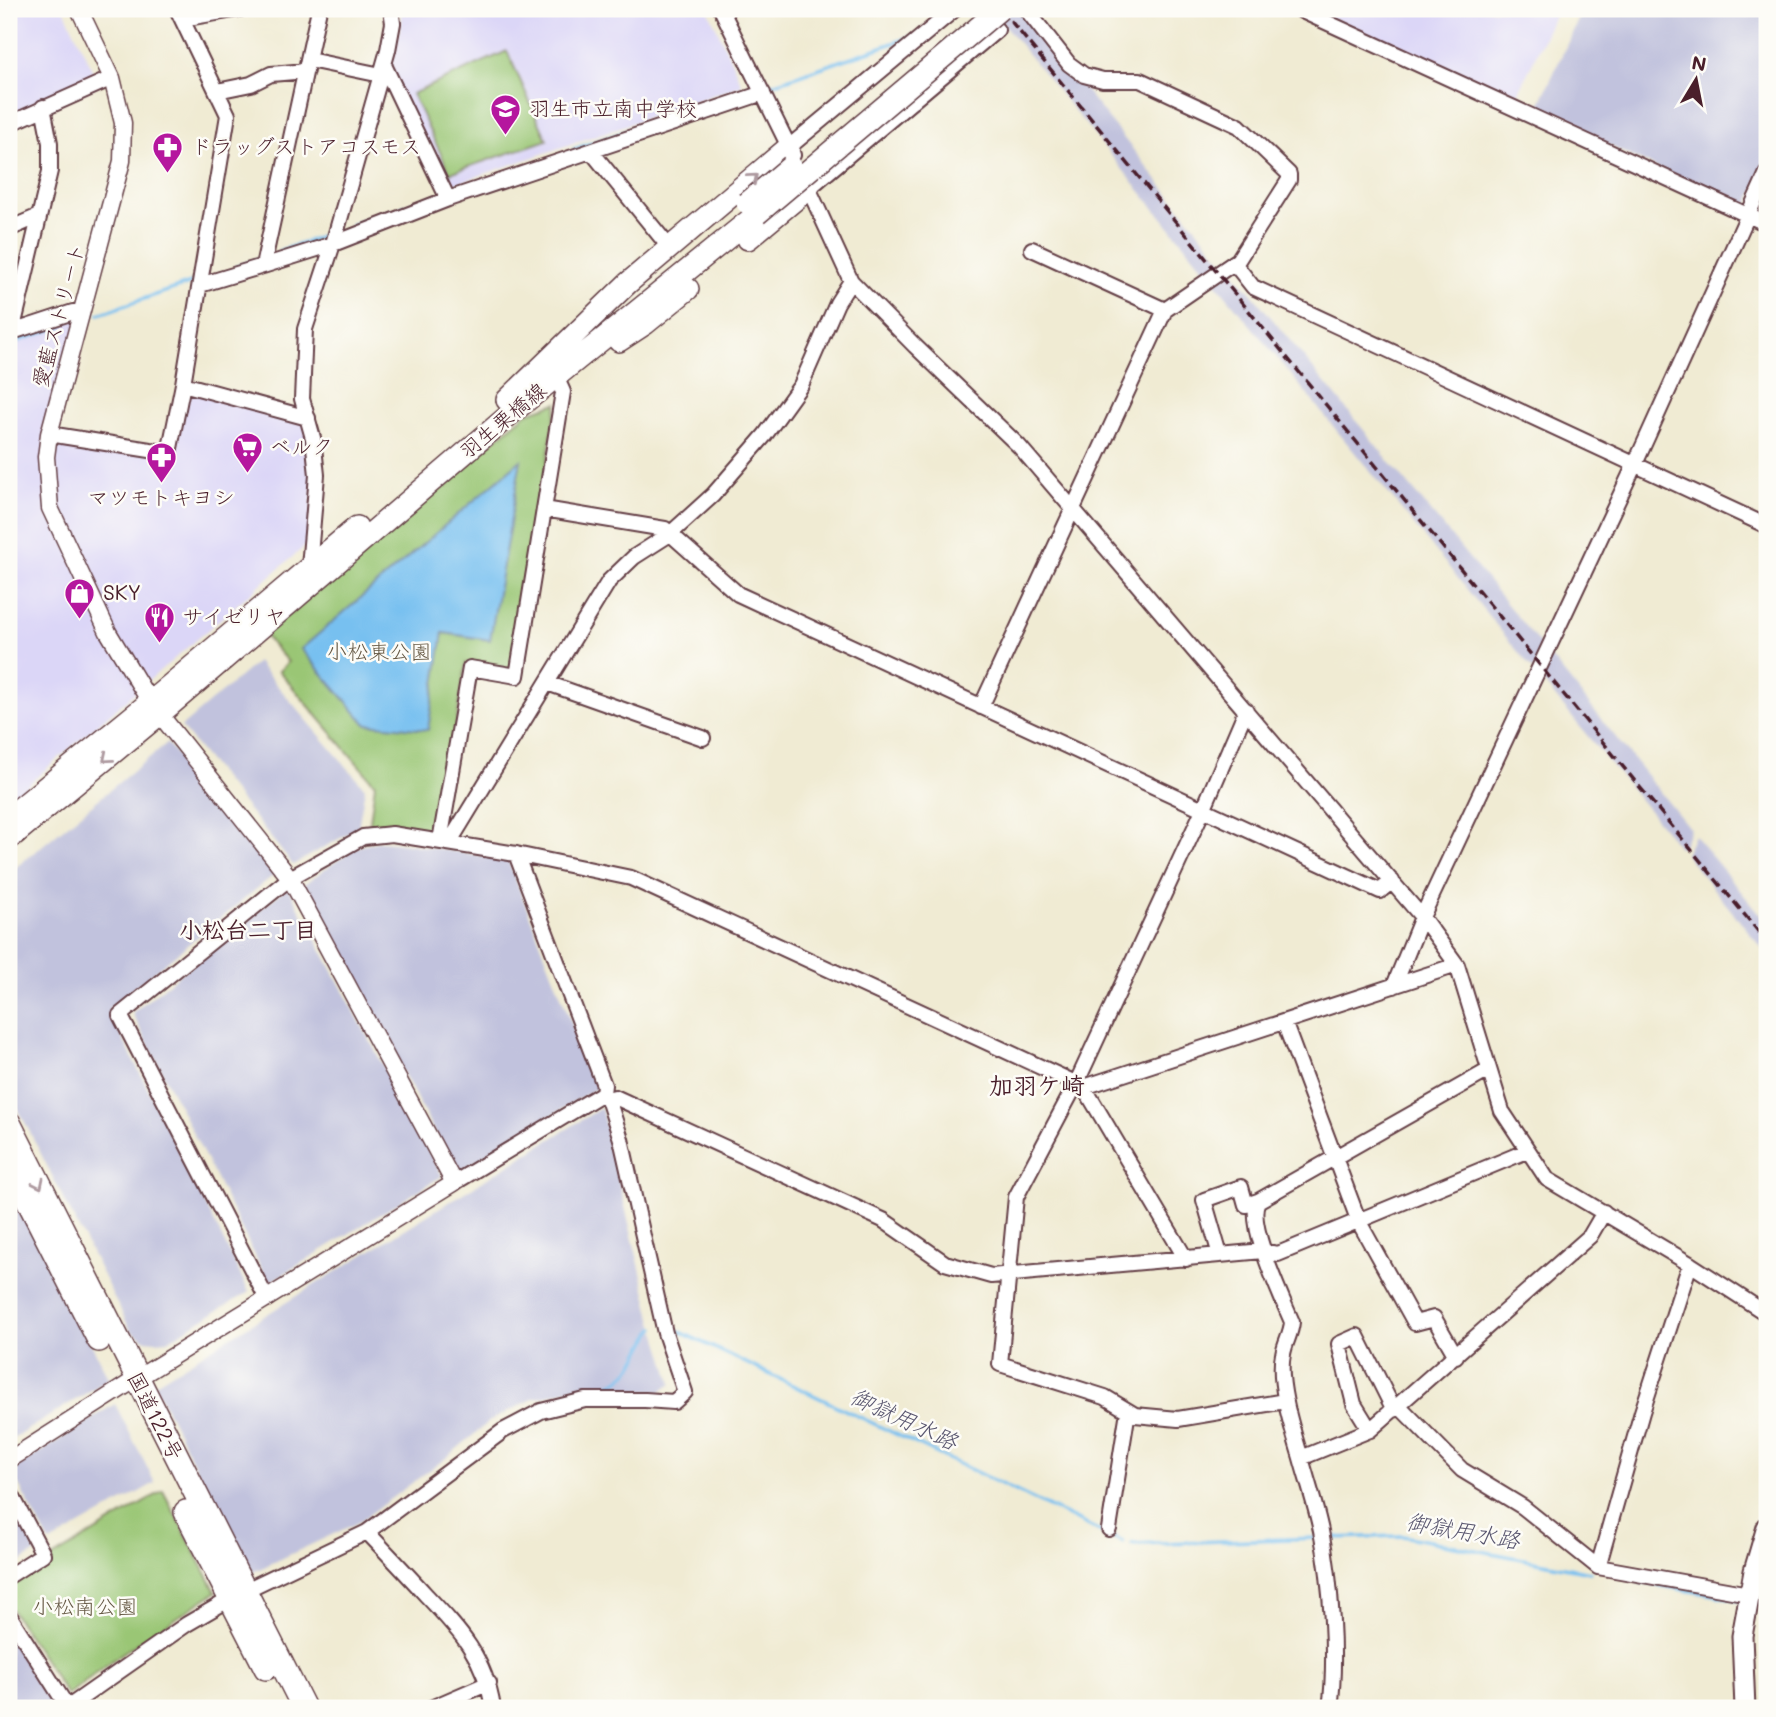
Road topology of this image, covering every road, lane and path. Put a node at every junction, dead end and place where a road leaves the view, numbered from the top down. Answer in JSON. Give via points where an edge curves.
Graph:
{"nodes":[{"id":1,"x":79,"y":9,"type":"edge"},
{"id":2,"x":240,"y":9,"type":"edge"},
{"id":3,"x":319,"y":9,"type":"edge"},
{"id":4,"x":391,"y":9,"type":"edge"},
{"id":5,"x":721,"y":9,"type":"edge"},
{"id":6,"x":955,"y":9,"type":"edge"},
{"id":7,"x":979,"y":9,"type":"edge"},
{"id":8,"x":1000,"y":9,"type":"edge"},
{"id":9,"x":1026,"y":9,"type":"edge"},
{"id":10,"x":1302,"y":11,"type":"dead end"},
{"id":11,"x":180,"y":14,"type":"edge"},
{"id":12,"x":307,"y":65,"type":"junction"},
{"id":13,"x":383,"y":70,"type":"junction"},
{"id":14,"x":112,"y":78,"type":"junction"},
{"id":15,"x":217,"y":91,"type":"junction"},
{"id":16,"x":763,"y":93,"type":"junction"},
{"id":17,"x":43,"y":107,"type":"junction"},
{"id":18,"x":9,"y":124,"type":"edge"},
{"id":19,"x":789,"y":147,"type":"junction"},
{"id":20,"x":591,"y":151,"type":"junction"},
{"id":21,"x":1767,"y":173,"type":"edge"},
{"id":22,"x":808,"y":189,"type":"junction"},
{"id":23,"x":447,"y":199,"type":"junction"},
{"id":24,"x":752,"y":209,"type":"junction"},
{"id":25,"x":1748,"y":215,"type":"junction"},
{"id":26,"x":39,"y":216,"type":"junction"},
{"id":27,"x":1767,"y":224,"type":"edge"},
{"id":28,"x":9,"y":229,"type":"edge"},
{"id":29,"x":665,"y":242,"type":"dead end"},
{"id":30,"x":333,"y":244,"type":"junction"},
{"id":31,"x":1032,"y":249,"type":"dead end"},
{"id":32,"x":1234,"y":263,"type":"junction"},
{"id":33,"x":263,"y":266,"type":"junction"},
{"id":34,"x":851,"y":281,"type":"junction"},
{"id":35,"x":200,"y":285,"type":"junction"},
{"id":36,"x":1165,"y":310,"type":"junction"},
{"id":37,"x":81,"y":313,"type":"junction"},
{"id":38,"x":10,"y":332,"type":"edge"},
{"id":39,"x":558,"y":381,"type":"junction"},
{"id":40,"x":183,"y":384,"type":"junction"},
{"id":41,"x":509,"y":407,"type":"junction"},
{"id":42,"x":308,"y":418,"type":"junction"},
{"id":43,"x":49,"y":434,"type":"junction"},
{"id":44,"x":1635,"y":464,"type":"junction"},
{"id":45,"x":1072,"y":508,"type":"junction"},
{"id":46,"x":544,"y":509,"type":"junction"},
{"id":47,"x":1767,"y":526,"type":"edge"},
{"id":48,"x":670,"y":534,"type":"junction"},
{"id":49,"x":309,"y":567,"type":"junction"},
{"id":50,"x":547,"y":683,"type":"junction"},
{"id":51,"x":981,"y":707,"type":"junction"},
{"id":52,"x":155,"y":708,"type":"junction"},
{"id":53,"x":1246,"y":710,"type":"junction"},
{"id":54,"x":703,"y":738,"type":"dead end"},
{"id":55,"x":1203,"y":810,"type":"junction"},
{"id":56,"x":9,"y":817,"type":"edge"},
{"id":57,"x":9,"y":839,"type":"edge"},
{"id":58,"x":444,"y":842,"type":"junction"},
{"id":59,"x":516,"y":853,"type":"junction"},
{"id":60,"x":290,"y":878,"type":"junction"},
{"id":61,"x":1392,"y":881,"type":"junction"},
{"id":62,"x":1422,"y":917,"type":"junction"},
{"id":63,"x":1457,"y":965,"type":"junction"},
{"id":64,"x":1394,"y":986,"type":"junction"},
{"id":65,"x":1284,"y":1022,"type":"junction"},
{"id":66,"x":1489,"y":1070,"type":"junction"},
{"id":67,"x":1080,"y":1086,"type":"junction"},
{"id":68,"x":606,"y":1096,"type":"junction"},
{"id":69,"x":9,"y":1123,"type":"edge"},
{"id":70,"x":1527,"y":1151,"type":"junction"},
{"id":71,"x":1334,"y":1157,"type":"junction"},
{"id":72,"x":9,"y":1163,"type":"edge"},
{"id":73,"x":454,"y":1183,"type":"junction"},
{"id":74,"x":1258,"y":1201,"type":"junction"},
{"id":75,"x":1604,"y":1212,"type":"junction"},
{"id":76,"x":1359,"y":1222,"type":"junction"},
{"id":77,"x":1263,"y":1251,"type":"junction"},
{"id":78,"x":1220,"y":1255,"type":"junction"},
{"id":79,"x":1186,"y":1259,"type":"junction"},
{"id":80,"x":1690,"y":1264,"type":"junction"},
{"id":81,"x":1008,"y":1276,"type":"junction"},
{"id":82,"x":267,"y":1299,"type":"junction"},
{"id":83,"x":1767,"y":1314,"type":"edge"},
{"id":84,"x":1456,"y":1356,"type":"junction"},
{"id":85,"x":130,"y":1383,"type":"junction"},
{"id":86,"x":1285,"y":1401,"type":"junction"},
{"id":87,"x":1397,"y":1408,"type":"junction"},
{"id":88,"x":1128,"y":1411,"type":"junction"},
{"id":89,"x":1370,"y":1430,"type":"junction"},
{"id":90,"x":1301,"y":1458,"type":"junction"},
{"id":91,"x":9,"y":1460,"type":"edge"},
{"id":92,"x":9,"y":1490,"type":"edge"},
{"id":93,"x":1767,"y":1527,"type":"edge"},
{"id":94,"x":1109,"y":1529,"type":"dead end"},
{"id":95,"x":367,"y":1532,"type":"junction"},
{"id":96,"x":1598,"y":1567,"type":"junction"},
{"id":97,"x":9,"y":1576,"type":"edge"},
{"id":98,"x":1749,"y":1594,"type":"junction"},
{"id":99,"x":237,"y":1595,"type":"junction"},
{"id":100,"x":9,"y":1615,"type":"edge"},
{"id":101,"x":489,"y":1683,"type":"junction"},
{"id":102,"x":67,"y":1708,"type":"edge"},
{"id":103,"x":286,"y":1708,"type":"edge"},
{"id":104,"x":304,"y":1708,"type":"edge"},
{"id":105,"x":432,"y":1708,"type":"edge"},
{"id":106,"x":493,"y":1708,"type":"edge"},
{"id":107,"x":1330,"y":1708,"type":"edge"},
{"id":108,"x":1745,"y":1708,"type":"edge"}],
"edges":[{"from":1,"to":14,"type":"street","name":"愛藍ストリート"},
{"from":2,"to":11,"type":"street"},
{"from":3,"to":12,"type":"street"},
{"from":4,"to":13,"type":"street","via":[[393,23]]},
{"from":5,"to":16,"type":"street"},
{"from":6,"to":19,"type":"street"},
{"from":7,"to":22,"type":"street","via":[[998,30]]},
{"from":7,"to":24,"type":"main road","name":"羽生栗橋線","bridge":true},
{"from":8,"to":24,"type":"main road","name":"羽生栗橋線","bridge":true},
{"from":9,"to":32,"type":"street","via":[[1069,64],[1084,75],[1140,80],[1239,126],[1289,174]]},
{"from":10,"to":25,"type":"street"},
{"from":11,"to":15,"type":"street"},
{"from":12,"to":13,"type":"street"},
{"from":12,"to":15,"type":"street"},
{"from":12,"to":33,"type":"street"},
{"from":13,"to":23,"type":"street"},
{"from":13,"to":30,"type":"street"},
{"from":14,"to":17,"type":"street"},
{"from":14,"to":37,"type":"street","name":"愛藍ストリート","via":[[123,123],[122,161]]},
{"from":15,"to":35,"type":"street","via":[[228,115]]},
{"from":16,"to":19,"type":"street"},
{"from":16,"to":20,"type":"street"},
{"from":17,"to":18,"type":"street"},
{"from":17,"to":26,"type":"street","via":[[50,158]]},
{"from":19,"to":22,"type":"street"},
{"from":41,"to":19,"type":"main road","one_way":true,"via":[[628,283]]},
{"from":20,"to":23,"type":"street"},
{"from":20,"to":29,"type":"street"},
{"from":21,"to":25,"type":"street"},
{"from":22,"to":34,"type":"street"},
{"from":22,"to":39,"type":"main road","via":[[645,324]]},
{"from":23,"to":30,"type":"street"},
{"from":24,"to":41,"type":"main road","name":"羽生栗橋線"},
{"from":25,"to":27,"type":"street"},
{"from":25,"to":44,"type":"street"},
{"from":26,"to":28,"type":"street"},
{"from":26,"to":38,"type":"street"},
{"from":30,"to":33,"type":"street"},
{"from":30,"to":42,"type":"street","via":[[305,329],[302,398]]},
{"from":31,"to":36,"type":"street"},
{"from":32,"to":36,"type":"street"},
{"from":32,"to":44,"type":"street","via":[[1253,287]]},
{"from":33,"to":35,"type":"street"},
{"from":34,"to":45,"type":"street","via":[[1019,446]]},
{"from":34,"to":48,"type":"street","via":[[800,385],[765,435],[713,495]]},
{"from":35,"to":40,"type":"street"},
{"from":36,"to":45,"type":"street"},
{"from":37,"to":38,"type":"street"},
{"from":37,"to":43,"type":"street","name":"愛藍ストリート"},
{"from":39,"to":41,"type":"main road"},
{"from":39,"to":46,"type":"street","via":[[563,392]]},
{"from":40,"to":42,"type":"street"},
{"from":40,"to":43,"type":"street","via":[[169,453]]},
{"from":41,"to":49,"type":"main road","name":"羽生栗橋線"},
{"from":41,"to":52,"type":"main road","name":"羽生栗橋線"},
{"from":42,"to":49,"type":"street","via":[[317,475]]},
{"from":43,"to":52,"type":"street","name":"愛藍ストリート","via":[[50,508],[108,632]]},
{"from":44,"to":47,"type":"street"},
{"from":44,"to":62,"type":"street"},
{"from":45,"to":51,"type":"street"},
{"from":45,"to":53,"type":"street"},
{"from":46,"to":48,"type":"street","via":[[665,529]]},
{"from":46,"to":58,"type":"street","via":[[517,676],[470,668]]},
{"from":48,"to":50,"type":"street","via":[[634,557],[609,581]]},
{"from":48,"to":51,"type":"street","via":[[738,594]]},
{"from":49,"to":52,"type":"main road","name":"羽生栗橋線"},
{"from":50,"to":54,"type":"street"},
{"from":50,"to":58,"type":"street"},
{"from":51,"to":55,"type":"street"},
{"from":52,"to":56,"type":"main road","name":"羽生栗橋線"},
{"from":52,"to":57,"type":"main road","name":"羽生栗橋線","one_way":true},
{"from":52,"to":60,"type":"street","name":"愛藍ストリート"},
{"from":53,"to":55,"type":"street"},
{"from":53,"to":61,"type":"street"},
{"from":55,"to":61,"type":"street","via":[[1380,891]]},
{"from":55,"to":67,"type":"street"},
{"from":58,"to":59,"type":"street"},
{"from":58,"to":60,"type":"street","via":[[392,834],[363,837]]},
{"from":59,"to":67,"type":"street","via":[[631,878]]},
{"from":59,"to":68,"type":"street"},
{"from":60,"to":73,"type":"street","name":"愛藍ストリート"},
{"from":60,"to":82,"type":"street","via":[[120,1015]]},
{"from":61,"to":62,"type":"street"},
{"from":62,"to":63,"type":"street"},
{"from":62,"to":64,"type":"street"},
{"from":63,"to":64,"type":"street"},
{"from":63,"to":66,"type":"street"},
{"from":64,"to":65,"type":"street"},
{"from":65,"to":67,"type":"street"},
{"from":65,"to":71,"type":"street"},
{"from":66,"to":70,"type":"street","via":[[1502,1111]]},
{"from":66,"to":71,"type":"street"},
{"from":67,"to":79,"type":"street"},
{"from":67,"to":81,"type":"street","via":[[1016,1197]]},
{"from":68,"to":73,"type":"street"},
{"from":68,"to":81,"type":"street","via":[[883,1220],[945,1263]]},
{"from":68,"to":95,"type":"street","via":[[621,1139],[665,1333],[685,1392],[674,1402],[585,1400],[541,1411],[503,1431]]},
{"from":69,"to":85,"type":"highway","name":"国道122号","one_way":true},
{"from":70,"to":75,"type":"street","via":[[1547,1179]]},
{"from":70,"to":76,"type":"street"},
{"from":71,"to":74,"type":"street"},
{"from":71,"to":76,"type":"street"},
{"from":72,"to":85,"type":"highway","name":"国道122号"},
{"from":73,"to":82,"type":"street"},
{"from":74,"to":77,"type":"street","via":[[1254,1208]]},
{"from":74,"to":78,"type":"street","via":[[1247,1205],[1241,1187],[1204,1200]]},
{"from":75,"to":80,"type":"street"},
{"from":75,"to":84,"type":"street","via":[[1590,1236]]},
{"from":76,"to":77,"type":"street","via":[[1278,1254]]},
{"from":76,"to":84,"type":"street","via":[[1415,1323],[1434,1318]]},
{"from":77,"to":78,"type":"street"},
{"from":77,"to":86,"type":"street","via":[[1292,1322],[1282,1355]]},
{"from":78,"to":79,"type":"street"},
{"from":79,"to":81,"type":"street"},
{"from":80,"to":83,"type":"street"},
{"from":80,"to":96,"type":"street"},
{"from":81,"to":88,"type":"street","via":[[1000,1364],[1105,1397]]},
{"from":82,"to":85,"type":"street"},
{"from":84,"to":87,"type":"street"},
{"from":85,"to":91,"type":"street"},
{"from":85,"to":99,"type":"highway","name":"国道122号"},
{"from":86,"to":88,"type":"street","via":[[1178,1419]]},
{"from":86,"to":90,"type":"street"},
{"from":87,"to":89,"type":"street"},
{"from":87,"to":89,"type":"street","via":[[1357,1336],[1339,1344],[1354,1404]]},
{"from":87,"to":96,"type":"street","via":[[1462,1470],[1523,1507]]},
{"from":88,"to":94,"type":"street"},
{"from":89,"to":90,"type":"street"},
{"from":90,"to":107,"type":"street","via":[[1321,1531],[1326,1571],[1333,1687]]},
{"from":92,"to":97,"type":"street","via":[[43,1554]]},
{"from":93,"to":98,"type":"main road"},
{"from":95,"to":99,"type":"street"},
{"from":95,"to":101,"type":"street","via":[[464,1635]]},
{"from":96,"to":98,"type":"street"},
{"from":98,"to":108,"type":"main road","via":[[1742,1636]]},
{"from":99,"to":102,"type":"street","via":[[187,1624]]},
{"from":99,"to":103,"type":"highway","name":"国道122号"},
{"from":99,"to":104,"type":"highway","name":"国道122号"},
{"from":100,"to":102,"type":"street"},
{"from":101,"to":105,"type":"street"},
{"from":101,"to":106,"type":"street"}]}
